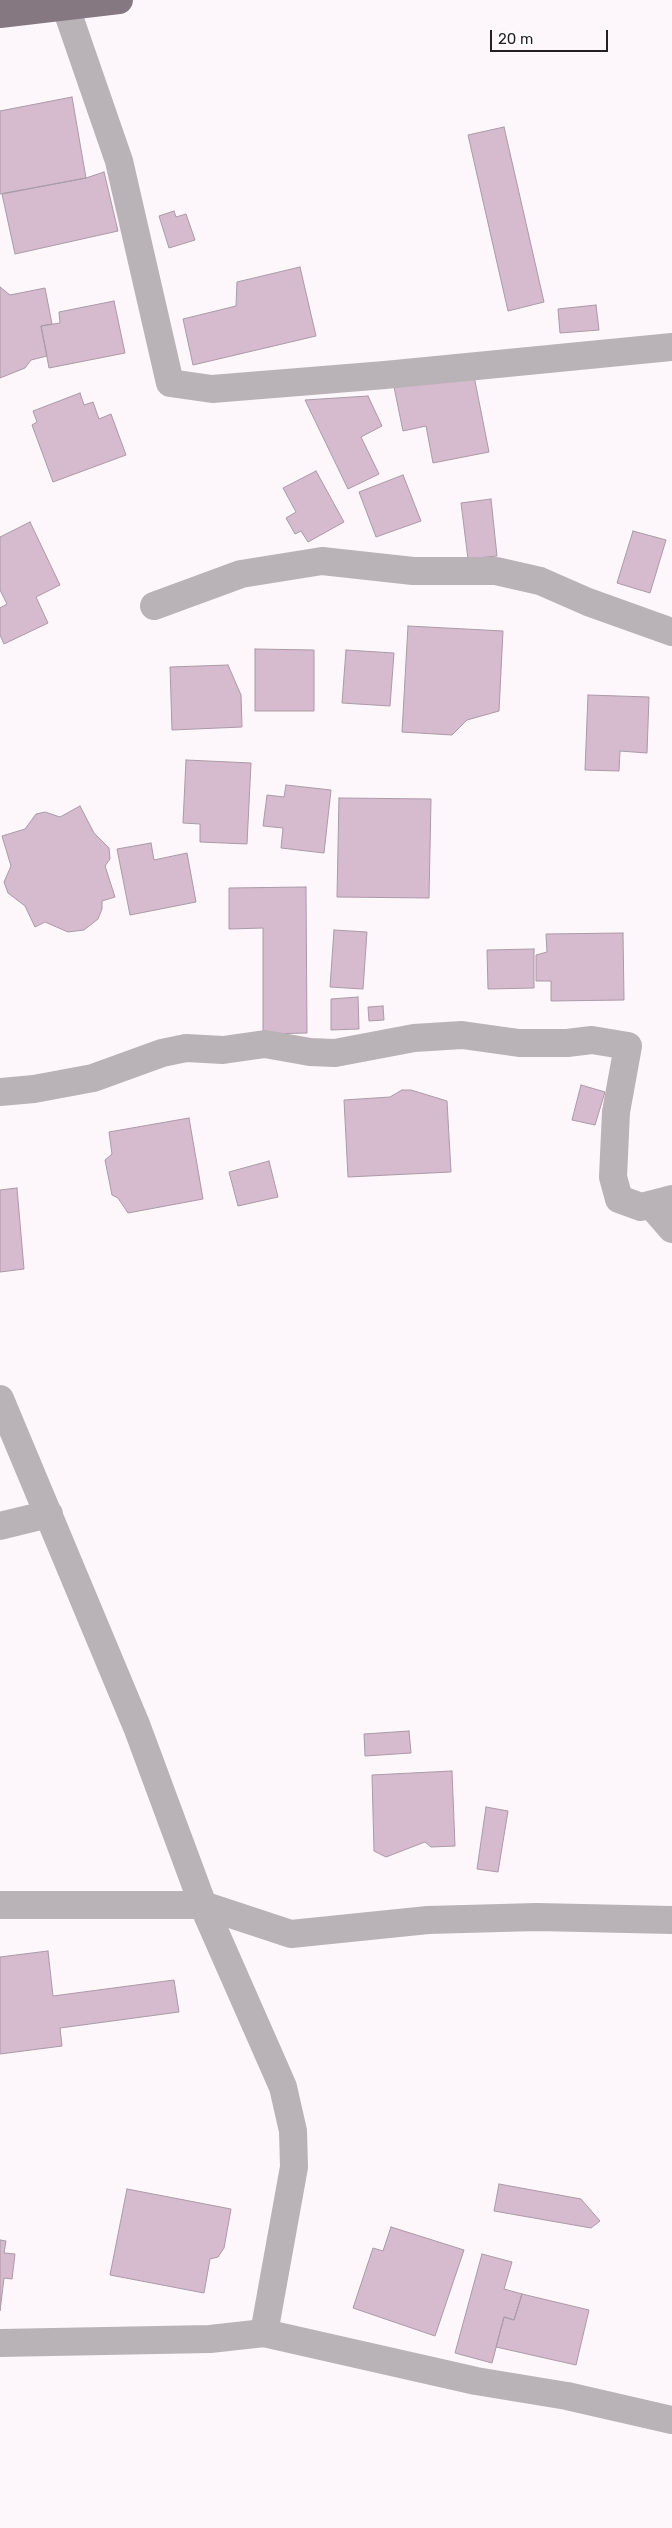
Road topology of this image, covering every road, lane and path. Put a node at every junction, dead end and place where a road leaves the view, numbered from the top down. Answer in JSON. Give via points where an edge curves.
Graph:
{"nodes":[{"id":1,"x":119,"y":0,"type":"edge"},
{"id":2,"x":65,"y":5,"type":"junction"},
{"id":3,"x":0,"y":14,"type":"edge"},
{"id":4,"x":672,"y":347,"type":"edge"},
{"id":5,"x":154,"y":606,"type":"dead end"},
{"id":6,"x":672,"y":632,"type":"edge"},
{"id":7,"x":0,"y":1092,"type":"edge"},
{"id":8,"x":662,"y":1202,"type":"edge"},
{"id":9,"x":672,"y":1229,"type":"edge"},
{"id":10,"x":0,"y":1398,"type":"edge"},
{"id":11,"x":49,"y":1514,"type":"junction"},
{"id":12,"x":0,"y":1526,"type":"edge"},
{"id":13,"x":0,"y":1904,"type":"edge"},
{"id":14,"x":203,"y":1904,"type":"junction"},
{"id":15,"x":672,"y":1920,"type":"edge"},
{"id":16,"x":264,"y":2333,"type":"junction"},
{"id":17,"x":0,"y":2343,"type":"edge"},
{"id":18,"x":672,"y":2420,"type":"edge"}],
"edges":[{"from":1,"to":2,"type":"main road"},
{"from":2,"to":3,"type":"main road"},
{"from":2,"to":4,"type":"street","via":[[119,160],[170,383],[212,389]]},
{"from":5,"to":6,"type":"street","via":[[241,574],[322,560],[413,571],[496,571],[540,581]]},
{"from":7,"to":8,"type":"street","via":[[93,1078],[162,1053],[186,1048],[223,1050],[265,1044],[335,1053],[414,1038],[462,1035],[519,1043],[592,1040],[628,1046],[616,1112],[613,1178],[619,1199],[642,1207]]},
{"from":8,"to":9,"type":"street"},
{"from":10,"to":11,"type":"street"},
{"from":11,"to":12,"type":"street"},
{"from":11,"to":14,"type":"street","via":[[137,1727]]},
{"from":13,"to":14,"type":"street"},
{"from":14,"to":15,"type":"street","via":[[291,1934],[428,1920],[538,1917]]},
{"from":14,"to":16,"type":"street","via":[[283,2087],[293,2131],[294,2167]]},
{"from":16,"to":17,"type":"street","via":[[210,2339]]},
{"from":16,"to":18,"type":"street","via":[[476,2381],[567,2396]]}]}
